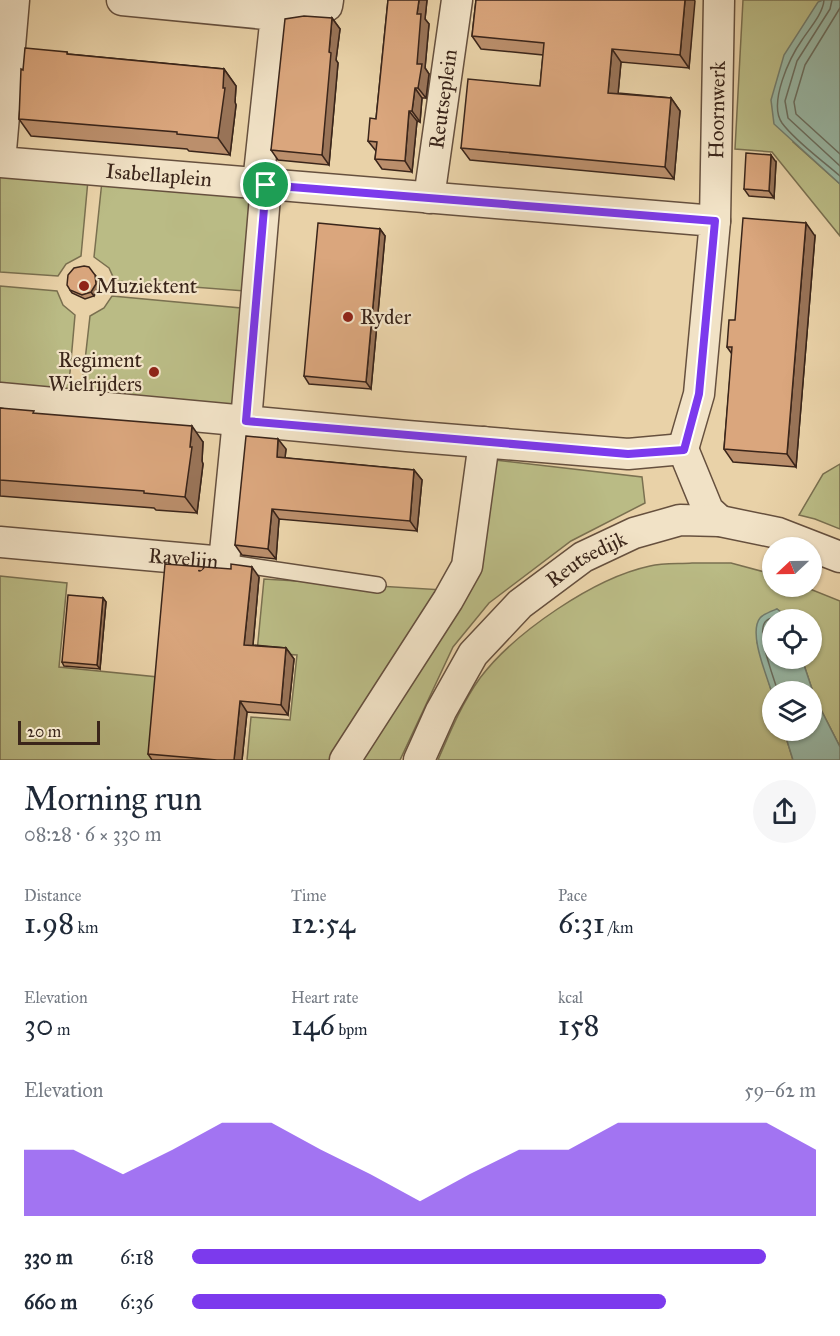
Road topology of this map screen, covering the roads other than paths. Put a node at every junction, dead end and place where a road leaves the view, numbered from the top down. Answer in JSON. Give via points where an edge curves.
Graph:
{"nodes":[{"id":1,"x":14,"y":0,"type":"edge"},
{"id":2,"x":122,"y":0,"type":"edge"},
{"id":3,"x":328,"y":0,"type":"edge"},
{"id":4,"x":457,"y":0,"type":"edge"},
{"id":5,"x":718,"y":0,"type":"edge"},
{"id":6,"x":173,"y":2,"type":"edge"},
{"id":7,"x":276,"y":15,"type":"junction"},
{"id":8,"x":0,"y":162,"type":"edge"},
{"id":9,"x":262,"y":184,"type":"junction"},
{"id":10,"x":429,"y":198,"type":"junction"},
{"id":11,"x":715,"y":221,"type":"junction"},
{"id":12,"x":0,"y":398,"type":"edge"},
{"id":13,"x":242,"y":421,"type":"junction"},
{"id":14,"x":484,"y":442,"type":"junction"},
{"id":15,"x":684,"y":450,"type":"junction"},
{"id":16,"x":720,"y":521,"type":"junction"},
{"id":17,"x":0,"y":542,"type":"edge"},
{"id":18,"x":840,"y":557,"type":"edge"},
{"id":19,"x":224,"y":562,"type":"junction"},
{"id":20,"x":378,"y":585,"type":"dead end"},
{"id":21,"x":345,"y":760,"type":"edge"},
{"id":22,"x":419,"y":760,"type":"edge"}],
"edges":[{"from":1,"to":8,"type":"street"},
{"from":2,"to":6,"type":"street"},
{"from":3,"to":7,"type":"street","via":[[327,6]]},
{"from":4,"to":10,"type":"street","name":"Reutseplein"},
{"from":5,"to":11,"type":"street","name":"Hoornwerk"},
{"from":6,"to":7,"type":"street"},
{"from":7,"to":9,"type":"street"},
{"from":8,"to":9,"type":"street","name":"Isabellaplein"},
{"from":9,"to":10,"type":"street"},
{"from":9,"to":13,"type":"street"},
{"from":10,"to":11,"type":"street"},
{"from":11,"to":15,"type":"street","via":[[699,394]]},
{"from":12,"to":13,"type":"street"},
{"from":13,"to":14,"type":"street"},
{"from":13,"to":19,"type":"street","name":"Ravelijn"},
{"from":14,"to":15,"type":"street","via":[[628,454]]},
{"from":14,"to":21,"type":"street","via":[[467,566]]},
{"from":15,"to":16,"type":"street","via":[[708,510]]},
{"from":16,"to":18,"type":"street","name":"Reutsedijk","via":[[778,532]]},
{"from":16,"to":22,"type":"street","name":"Reutsedijk","via":[[680,520],[634,533],[583,557],[520,604],[472,654]]},
{"from":17,"to":19,"type":"street","name":"Ravelijn"},
{"from":19,"to":20,"type":"lane"}]}
